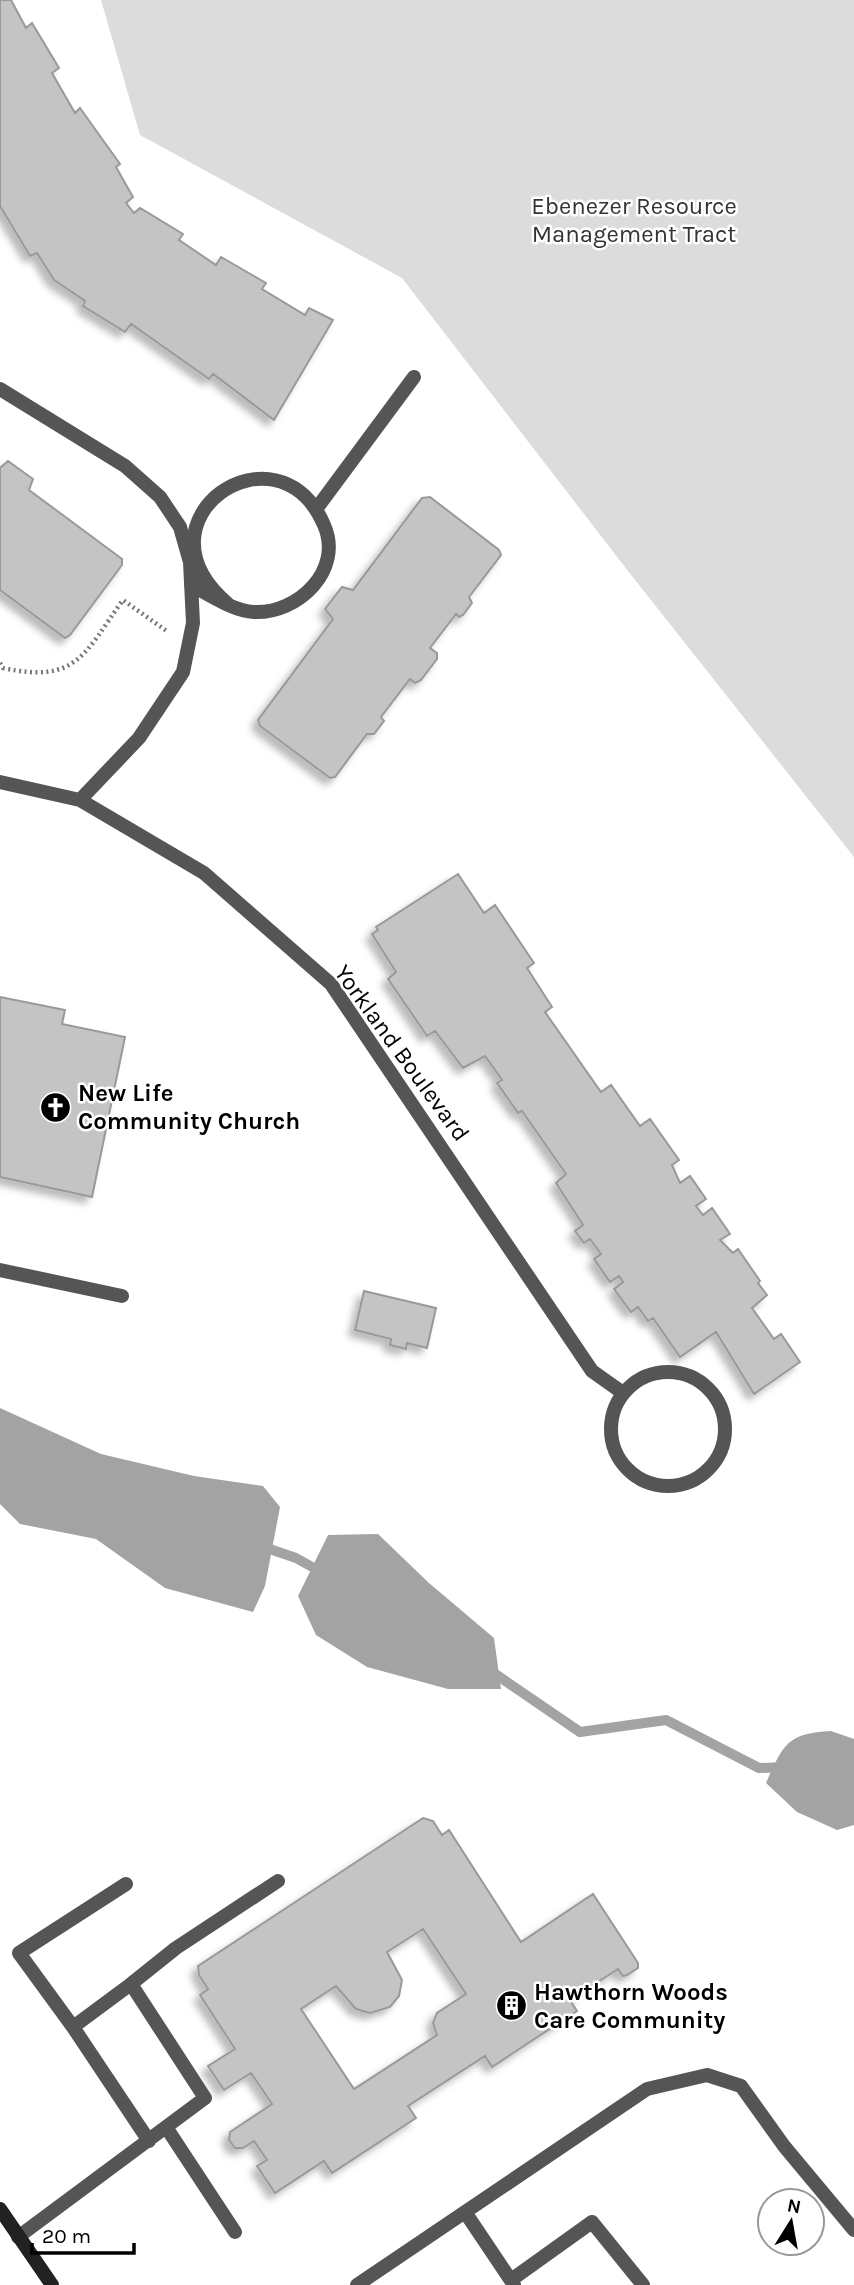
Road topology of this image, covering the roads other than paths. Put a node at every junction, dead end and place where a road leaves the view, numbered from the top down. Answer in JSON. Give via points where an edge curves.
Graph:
{"nodes":[{"id":1,"x":414,"y":377,"type":"dead end"},
{"id":2,"x":0,"y":389,"type":"edge"},
{"id":3,"x":317,"y":508,"type":"junction"},
{"id":4,"x":200,"y":516,"type":"junction"},
{"id":5,"x":184,"y":542,"type":"junction"},
{"id":6,"x":191,"y":585,"type":"junction"},
{"id":7,"x":228,"y":604,"type":"junction"},
{"id":8,"x":0,"y":782,"type":"edge"},
{"id":9,"x":80,"y":800,"type":"junction"},
{"id":10,"x":0,"y":1270,"type":"edge"},
{"id":11,"x":122,"y":1296,"type":"dead end"},
{"id":12,"x":623,"y":1393,"type":"junction"},
{"id":13,"x":278,"y":1881,"type":"dead end"},
{"id":14,"x":126,"y":1884,"type":"dead end"},
{"id":15,"x":131,"y":1984,"type":"junction"},
{"id":16,"x":73,"y":2027,"type":"junction"},
{"id":17,"x":166,"y":2127,"type":"junction"},
{"id":18,"x":149,"y":2141,"type":"junction"},
{"id":19,"x":0,"y":2209,"type":"edge"},
{"id":20,"x":465,"y":2212,"type":"junction"},
{"id":21,"x":854,"y":2230,"type":"edge"},
{"id":22,"x":235,"y":2232,"type":"dead end"},
{"id":23,"x":18,"y":2237,"type":"junction"},
{"id":24,"x":513,"y":2283,"type":"edge"},
{"id":25,"x":52,"y":2285,"type":"edge"},
{"id":26,"x":357,"y":2285,"type":"edge"},
{"id":27,"x":643,"y":2285,"type":"edge"}],
"edges":[{"from":1,"to":3,"type":"street"},
{"from":2,"to":5,"type":"street","via":[[125,466],[160,497],[180,527]]},
{"from":3,"to":4,"type":"street","via":[[297,489],[270,479],[242,480],[218,493]]},
{"from":3,"to":7,"type":"street","via":[[327,531],[327,557],[318,581],[301,599],[278,610],[252,612]]},
{"from":4,"to":5,"type":"street"},
{"from":4,"to":7,"type":"street","via":[[193,540],[196,565],[209,588]]},
{"from":5,"to":6,"type":"street"},
{"from":6,"to":7,"type":"street"},
{"from":6,"to":9,"type":"street","via":[[194,623],[183,672],[139,738]]},
{"from":8,"to":9,"type":"street","name":"Yorkland Boulevard"},
{"from":9,"to":12,"type":"street","name":"Yorkland Boulevard","via":[[204,873],[331,984],[592,1371]]},
{"from":10,"to":11,"type":"street"},
{"from":12,"to":12,"type":"street","via":[[610,1429],[613,1448],[636,1476],[671,1486],[689,1482],[717,1458],[724,1441],[724,1422],[708,1389],[674,1372],[655,1373]]},
{"from":13,"to":15,"type":"street","via":[[176,1948]]},
{"from":14,"to":16,"type":"street","via":[[19,1953]]},
{"from":15,"to":16,"type":"street"},
{"from":15,"to":17,"type":"street","via":[[205,2098]]},
{"from":16,"to":18,"type":"street"},
{"from":17,"to":18,"type":"street"},
{"from":17,"to":22,"type":"street"},
{"from":18,"to":23,"type":"street"},
{"from":19,"to":23,"type":"street"},
{"from":20,"to":21,"type":"street","via":[[647,2089],[707,2075],[741,2086]]},
{"from":20,"to":24,"type":"street"},
{"from":20,"to":26,"type":"street"},
{"from":23,"to":25,"type":"street"},
{"from":24,"to":27,"type":"street","via":[[592,2222]]}]}
